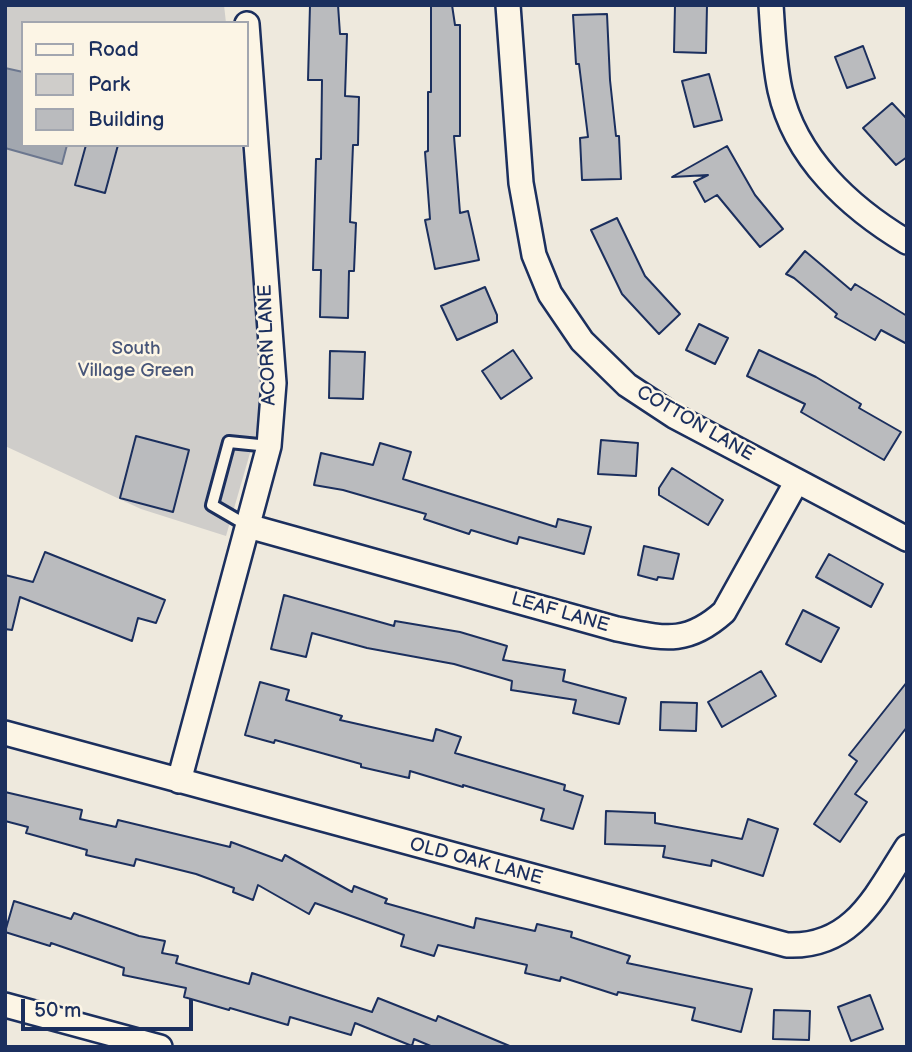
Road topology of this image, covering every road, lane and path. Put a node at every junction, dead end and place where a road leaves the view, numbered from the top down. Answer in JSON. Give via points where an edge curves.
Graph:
{"nodes":[{"id":1,"x":508,"y":5,"type":"edge"},
{"id":2,"x":771,"y":5,"type":"edge"},
{"id":3,"x":248,"y":36,"type":"edge"},
{"id":4,"x":907,"y":242,"type":"edge"},
{"id":5,"x":269,"y":446,"type":"junction"},
{"id":6,"x":797,"y":481,"type":"junction"},
{"id":7,"x":248,"y":527,"type":"junction"},
{"id":8,"x":907,"y":539,"type":"edge"},
{"id":9,"x":5,"y":733,"type":"edge"},
{"id":10,"x":179,"y":780,"type":"junction"},
{"id":11,"x":907,"y":847,"type":"edge"},
{"id":12,"x":5,"y":1005,"type":"edge"},
{"id":13,"x":160,"y":1047,"type":"edge"}],
"edges":[{"from":1,"to":6,"type":"street","name":"COTTON LANE","via":[[521,183],[534,255],[550,294],[582,341],[627,385],[674,416]]},
{"from":2,"to":4,"type":"street","via":[[781,92],[808,152],[853,205]]},
{"from":3,"to":5,"type":"street","name":"ACORN LANE","via":[[274,383]]},
{"from":5,"to":7,"type":"street","name":"ACORN LANE"},
{"from":5,"to":7,"type":"lane","via":[[229,442],[212,505]]},
{"from":6,"to":7,"type":"street","name":"LEAF LANE","via":[[724,611],[691,634],[663,638]]},
{"from":6,"to":8,"type":"street","name":"COTTON LANE"},
{"from":7,"to":10,"type":"street","name":"ACORN LANE"},
{"from":9,"to":10,"type":"street","name":"OLD OAK LANE"},
{"from":10,"to":11,"type":"street","name":"OLD OAK LANE","via":[[787,945],[803,946],[838,935],[853,924]]},
{"from":12,"to":13,"type":"street"}]}
